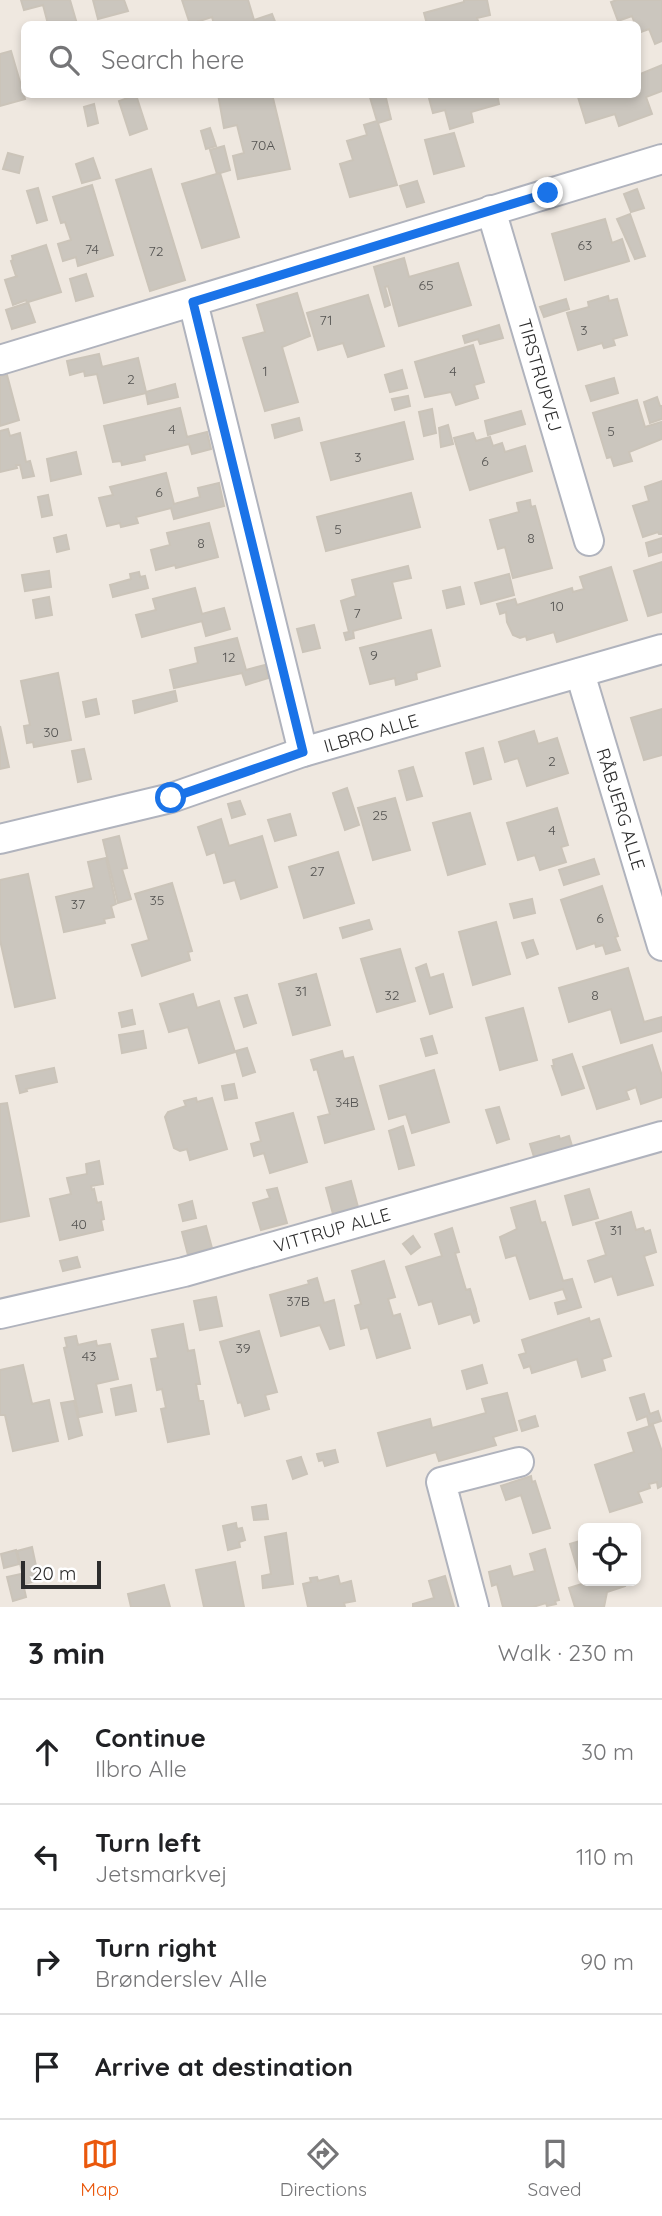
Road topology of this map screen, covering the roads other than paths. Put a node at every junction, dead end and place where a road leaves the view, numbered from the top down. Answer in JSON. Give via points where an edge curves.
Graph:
{"nodes":[{"id":1,"x":662,"y":159,"type":"edge"},
{"id":2,"x":491,"y":210,"type":"junction"},
{"id":3,"x":193,"y":302,"type":"junction"},
{"id":4,"x":0,"y":360,"type":"edge"},
{"id":5,"x":589,"y":541,"type":"dead end"},
{"id":6,"x":662,"y":649,"type":"edge"},
{"id":7,"x":580,"y":673,"type":"junction"},
{"id":8,"x":303,"y":752,"type":"junction"},
{"id":9,"x":0,"y":839,"type":"edge"},
{"id":10,"x":662,"y":946,"type":"edge"},
{"id":11,"x":662,"y":1136,"type":"edge"},
{"id":12,"x":0,"y":1314,"type":"edge"},
{"id":13,"x":519,"y":1462,"type":"dead end"},
{"id":14,"x":474,"y":1607,"type":"edge"}],
"edges":[{"from":1,"to":2,"type":"street"},
{"from":2,"to":3,"type":"street"},
{"from":2,"to":5,"type":"street","name":"TIRSTRUPVEJ"},
{"from":3,"to":4,"type":"street"},
{"from":3,"to":8,"type":"street"},
{"from":6,"to":7,"type":"street","name":"ILBRO ALLE"},
{"from":7,"to":8,"type":"street","name":"ILBRO ALLE"},
{"from":7,"to":10,"type":"street","name":"RÅBJERG ALLE"},
{"from":8,"to":9,"type":"street","name":"ILBRO ALLE","via":[[171,798]]},
{"from":11,"to":12,"type":"street","name":"VITTRUP ALLE","via":[[184,1272]]},
{"from":13,"to":14,"type":"street","via":[[442,1482]]}]}
